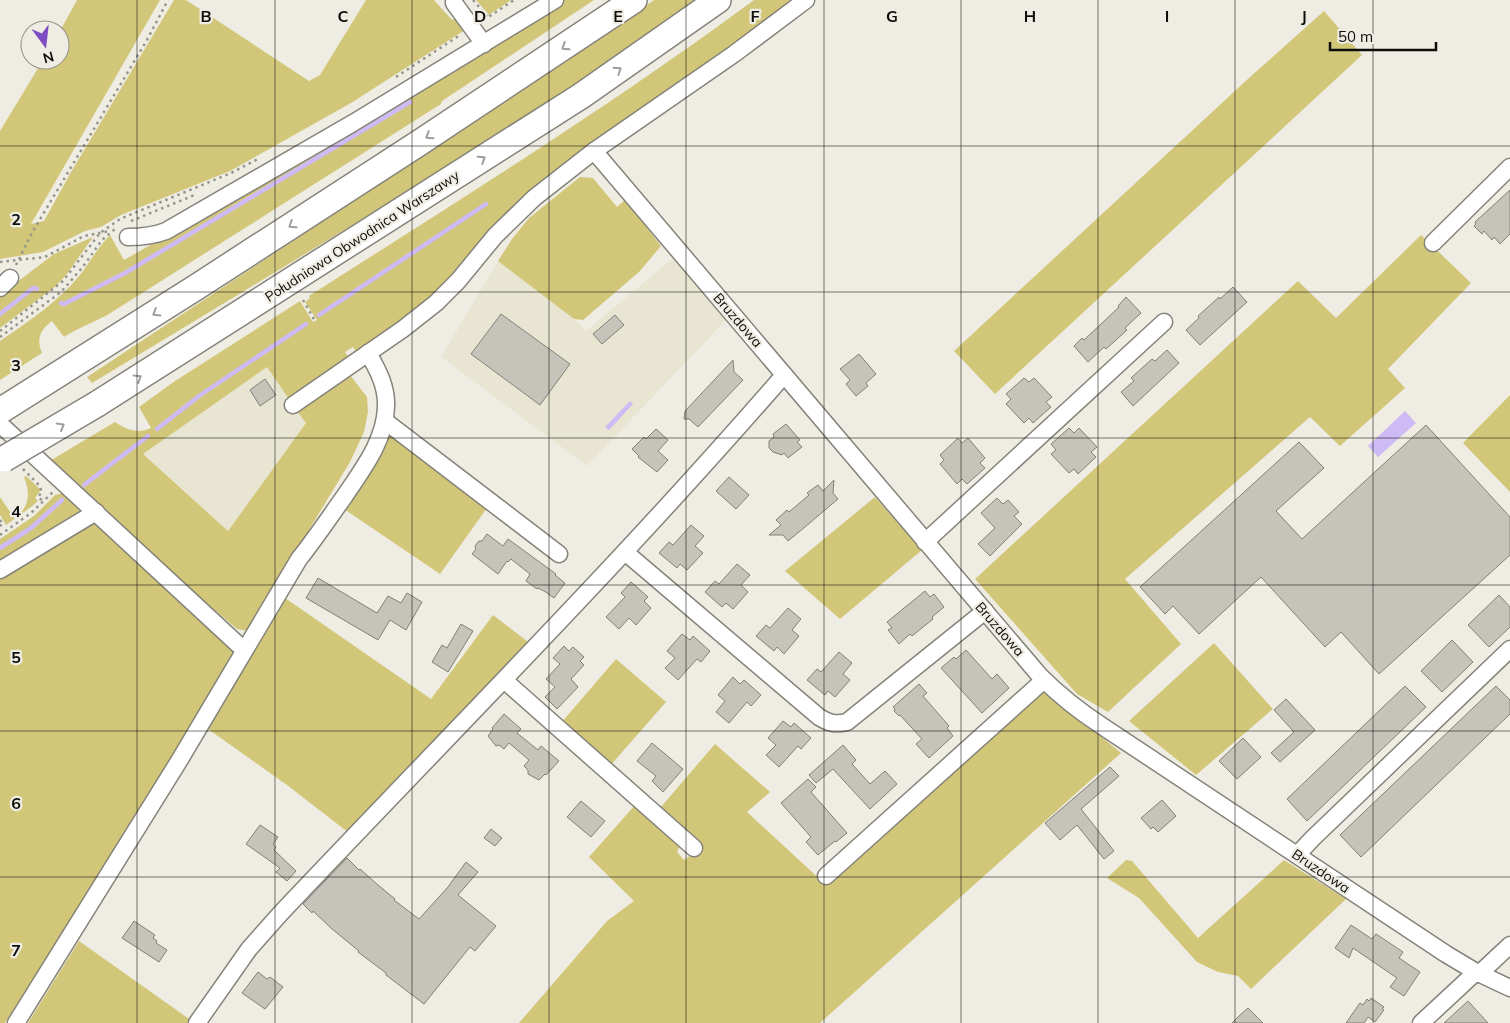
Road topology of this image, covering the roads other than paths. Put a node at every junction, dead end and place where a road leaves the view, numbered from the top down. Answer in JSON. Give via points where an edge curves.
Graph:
{"nodes":[{"id":1,"x":555,"y":0,"type":"edge"},
{"id":2,"x":634,"y":0,"type":"edge"},
{"id":3,"x":718,"y":0,"type":"edge"},
{"id":4,"x":806,"y":0,"type":"edge"},
{"id":5,"x":454,"y":2,"type":"edge"},
{"id":6,"x":484,"y":44,"type":"junction"},
{"id":7,"x":594,"y":151,"type":"junction"},
{"id":8,"x":1510,"y":168,"type":"edge"},
{"id":9,"x":128,"y":237,"type":"road end"},
{"id":10,"x":1433,"y":243,"type":"dead end"},
{"id":11,"x":1164,"y":322,"type":"dead end"},
{"id":12,"x":368,"y":353,"type":"junction"},
{"id":13,"x":784,"y":375,"type":"junction"},
{"id":14,"x":293,"y":405,"type":"dead end"},
{"id":15,"x":0,"y":412,"type":"edge"},
{"id":16,"x":385,"y":421,"type":"junction"},
{"id":17,"x":0,"y":424,"type":"edge"},
{"id":18,"x":9,"y":463,"type":"edge"},
{"id":19,"x":96,"y":512,"type":"junction"},
{"id":20,"x":925,"y":542,"type":"junction"},
{"id":21,"x":625,"y":552,"type":"junction"},
{"id":22,"x":559,"y":554,"type":"dead end"},
{"id":23,"x":0,"y":570,"type":"edge"},
{"id":24,"x":985,"y":611,"type":"junction"},
{"id":25,"x":1510,"y":649,"type":"edge"},
{"id":26,"x":244,"y":650,"type":"junction"},
{"id":27,"x":504,"y":680,"type":"junction"},
{"id":28,"x":1044,"y":680,"type":"junction"},
{"id":29,"x":694,"y":848,"type":"dead end"},
{"id":30,"x":1297,"y":855,"type":"junction"},
{"id":31,"x":826,"y":876,"type":"dead end"},
{"id":32,"x":1510,"y":945,"type":"edge"},
{"id":33,"x":1477,"y":973,"type":"junction"},
{"id":34,"x":1510,"y":988,"type":"edge"},
{"id":35,"x":16,"y":1023,"type":"edge"},
{"id":36,"x":197,"y":1023,"type":"edge"},
{"id":37,"x":1421,"y":1023,"type":"edge"}],
"edges":[{"from":1,"to":6,"type":"street"},
{"from":2,"to":15,"type":"highway","one_way":true,"via":[[196,288]]},
{"from":18,"to":3,"type":"highway","name":"Południowa Obwodnica Warszawy","one_way":true,"bridge":true,"via":[[573,101]]},
{"from":4,"to":7,"type":"street"},
{"from":5,"to":6,"type":"street"},
{"from":6,"to":9,"type":"street","via":[[166,231]]},
{"from":7,"to":12,"type":"street","via":[[514,216],[436,303]]},
{"from":7,"to":13,"type":"street","name":"Bruzdowa"},
{"from":8,"to":10,"type":"street"},
{"from":11,"to":20,"type":"street"},
{"from":12,"to":14,"type":"street"},
{"from":12,"to":16,"type":"street","via":[[377,367],[385,392]]},
{"from":13,"to":20,"type":"street","name":"Bruzdowa"},
{"from":13,"to":21,"type":"street"},
{"from":16,"to":22,"type":"street"},
{"from":16,"to":26,"type":"street","via":[[366,463],[299,559]]},
{"from":17,"to":19,"type":"street"},
{"from":19,"to":23,"type":"street"},
{"from":19,"to":26,"type":"street"},
{"from":20,"to":24,"type":"street","name":"Bruzdowa"},
{"from":21,"to":24,"type":"street","via":[[819,717],[834,724],[847,722]]},
{"from":21,"to":27,"type":"street"},
{"from":24,"to":28,"type":"street","name":"Bruzdowa"},
{"from":25,"to":30,"type":"street"},
{"from":26,"to":35,"type":"street"},
{"from":27,"to":29,"type":"street"},
{"from":27,"to":36,"type":"street","via":[[255,942]]},
{"from":28,"to":30,"type":"street","name":"Bruzdowa","via":[[1076,708]]},
{"from":28,"to":31,"type":"street"},
{"from":30,"to":33,"type":"street","name":"Bruzdowa"},
{"from":32,"to":33,"type":"street"},
{"from":33,"to":34,"type":"street","name":"Bruzdowa"},
{"from":33,"to":37,"type":"street"}]}
